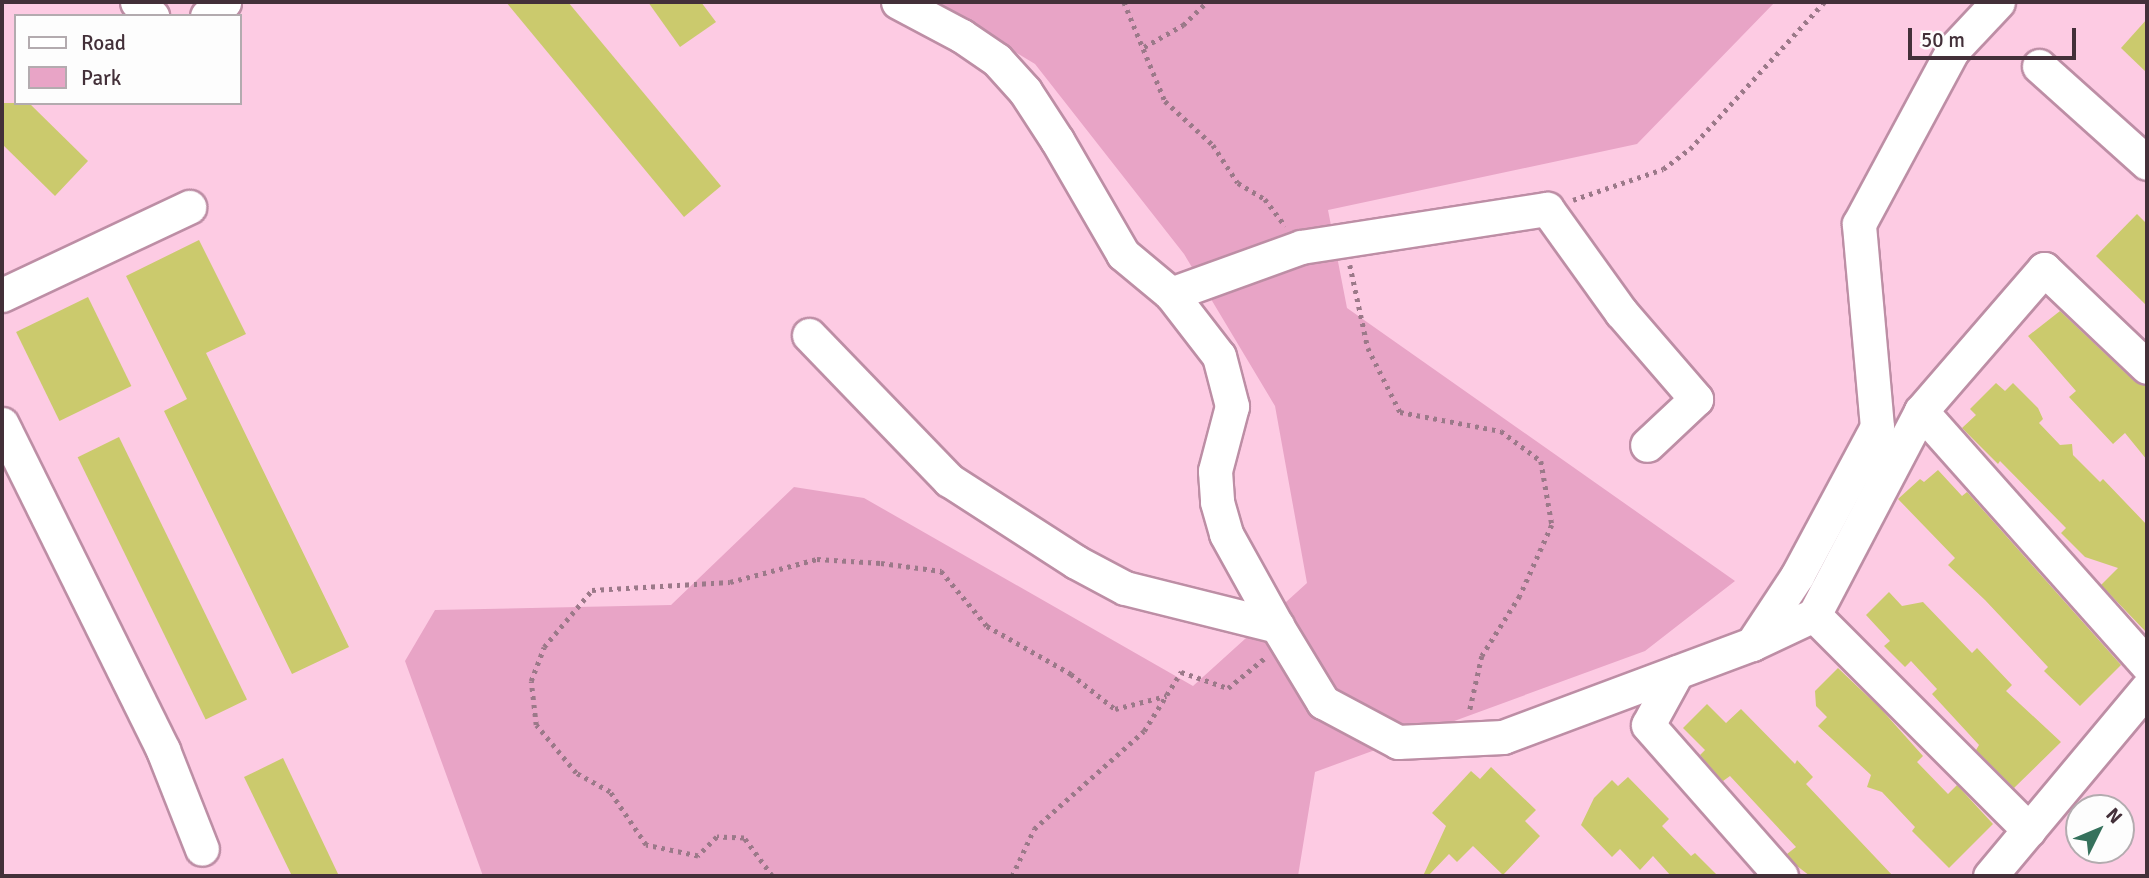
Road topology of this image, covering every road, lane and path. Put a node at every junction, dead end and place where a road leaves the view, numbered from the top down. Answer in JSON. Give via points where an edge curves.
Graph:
{"nodes":[{"id":1,"x":136,"y":2,"type":"edge"},
{"id":2,"x":224,"y":2,"type":"edge"},
{"id":3,"x":898,"y":2,"type":"edge"},
{"id":4,"x":1124,"y":2,"type":"edge"},
{"id":5,"x":1207,"y":2,"type":"edge"},
{"id":6,"x":1824,"y":2,"type":"edge"},
{"id":7,"x":1998,"y":2,"type":"edge"},
{"id":8,"x":150,"y":14,"type":"edge"},
{"id":9,"x":210,"y":14,"type":"edge"},
{"id":10,"x":1144,"y":47,"type":"junction"},
{"id":11,"x":2039,"y":66,"type":"dead end"},
{"id":12,"x":2147,"y":163,"type":"edge"},
{"id":13,"x":189,"y":208,"type":"dead end"},
{"id":14,"x":1547,"y":209,"type":"junction"},
{"id":15,"x":1345,"y":240,"type":"junction"},
{"id":16,"x":1301,"y":247,"type":"junction"},
{"id":17,"x":1171,"y":294,"type":"junction"},
{"id":18,"x":2,"y":295,"type":"edge"},
{"id":19,"x":810,"y":335,"type":"dead end"},
{"id":20,"x":2147,"y":368,"type":"edge"},
{"id":21,"x":1921,"y":411,"type":"junction"},
{"id":22,"x":2,"y":424,"type":"edge"},
{"id":23,"x":1647,"y":445,"type":"dead end"},
{"id":24,"x":1814,"y":615,"type":"junction"},
{"id":25,"x":1281,"y":634,"type":"junction"},
{"id":26,"x":1752,"y":644,"type":"junction"},
{"id":27,"x":2147,"y":665,"type":"edge"},
{"id":28,"x":1677,"y":672,"type":"junction"},
{"id":29,"x":2147,"y":688,"type":"edge"},
{"id":30,"x":1166,"y":696,"type":"junction"},
{"id":31,"x":1463,"y":739,"type":"junction"},
{"id":32,"x":2029,"y":830,"type":"junction"},
{"id":33,"x":202,"y":849,"type":"dead end"},
{"id":34,"x":772,"y":876,"type":"edge"},
{"id":35,"x":1012,"y":876,"type":"edge"},
{"id":36,"x":1781,"y":876,"type":"edge"},
{"id":37,"x":1990,"y":876,"type":"edge"}],
"edges":[{"from":1,"to":8,"type":"street"},
{"from":2,"to":9,"type":"street"},
{"from":3,"to":17,"type":"street","via":[[997,60],[1044,120],[1124,254]]},
{"from":4,"to":10,"type":"path"},
{"from":5,"to":10,"type":"path","via":[[1183,25]]},
{"from":6,"to":14,"type":"path","via":[[1690,149],[1663,169]]},
{"from":7,"to":26,"type":"street","via":[[1952,51],[1858,224],[1878,428],[1797,576]]},
{"from":10,"to":16,"type":"path","via":[[1165,101],[1213,145],[1238,183],[1265,199]]},
{"from":11,"to":12,"type":"street"},
{"from":13,"to":18,"type":"street"},
{"from":14,"to":15,"type":"street"},
{"from":14,"to":23,"type":"street","via":[[1621,312],[1696,399]]},
{"from":15,"to":16,"type":"street"},
{"from":15,"to":31,"type":"path","via":[[1368,348],[1401,412],[1502,431],[1541,461],[1552,525],[1520,596],[1482,656]]},
{"from":16,"to":17,"type":"street"},
{"from":17,"to":25,"type":"street","via":[[1219,356],[1232,406],[1215,471],[1217,502],[1226,534]]},
{"from":19,"to":25,"type":"street","via":[[949,481],[1076,562],[1125,587]]},
{"from":20,"to":21,"type":"street","via":[[2044,268]]},
{"from":21,"to":24,"type":"street"},
{"from":21,"to":27,"type":"street"},
{"from":22,"to":33,"type":"street","via":[[163,750]]},
{"from":24,"to":26,"type":"street"},
{"from":24,"to":32,"type":"street"},
{"from":25,"to":30,"type":"path","via":[[1228,688],[1181,672]]},
{"from":25,"to":31,"type":"street","via":[[1323,702],[1398,742]]},
{"from":26,"to":28,"type":"street"},
{"from":28,"to":31,"type":"street","via":[[1503,737]]},
{"from":28,"to":36,"type":"street","via":[[1648,725]]},
{"from":29,"to":32,"type":"street"},
{"from":30,"to":34,"type":"path","via":[[1115,709],[1071,674],[987,626],[941,571],[817,559],[730,582],[592,590],[544,647],[531,681],[536,725],[576,773],[610,792],[646,845],[698,856],[718,837],[744,838]]},
{"from":30,"to":35,"type":"path","via":[[1144,732],[1034,829]]},
{"from":32,"to":37,"type":"street"}]}
